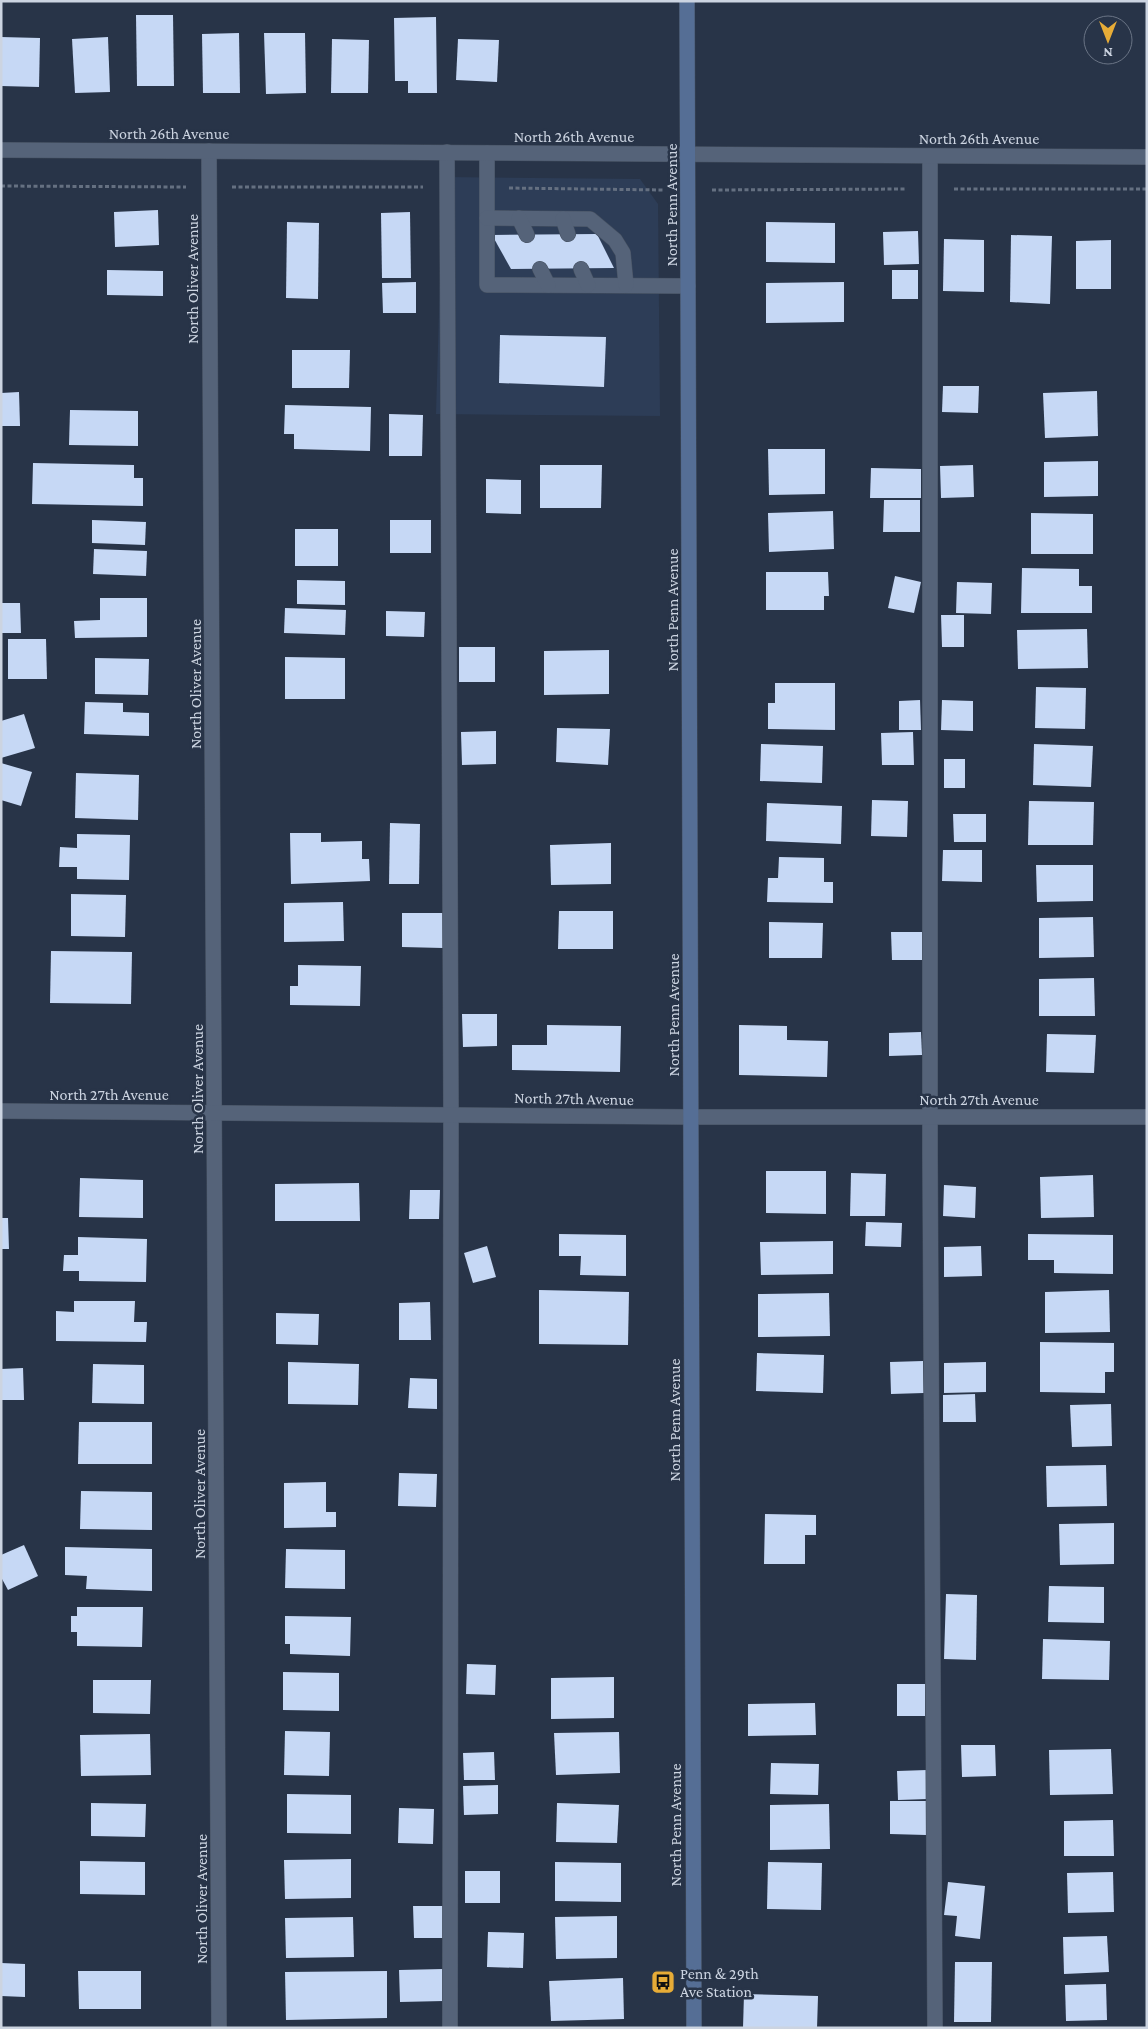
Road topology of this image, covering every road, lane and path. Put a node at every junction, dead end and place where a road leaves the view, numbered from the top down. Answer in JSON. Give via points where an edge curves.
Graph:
{"nodes":[{"id":1,"x":687,"y":1,"type":"edge"},
{"id":2,"x":1,"y":150,"type":"edge"},
{"id":3,"x":209,"y":151,"type":"junction"},
{"id":4,"x":447,"y":152,"type":"junction"},
{"id":5,"x":487,"y":153,"type":"junction"},
{"id":6,"x":688,"y":154,"type":"junction"},
{"id":7,"x":930,"y":156,"type":"junction"},
{"id":8,"x":1147,"y":157,"type":"edge"},
{"id":9,"x":1,"y":186,"type":"edge"},
{"id":10,"x":209,"y":187,"type":"junction"},
{"id":11,"x":448,"y":187,"type":"junction"},
{"id":12,"x":487,"y":187,"type":"junction"},
{"id":13,"x":646,"y":189,"type":"dead end"},
{"id":14,"x":1130,"y":189,"type":"dead end"},
{"id":15,"x":1147,"y":189,"type":"edge"},
{"id":16,"x":487,"y":218,"type":"junction"},
{"id":17,"x":519,"y":218,"type":"junction"},
{"id":18,"x":563,"y":219,"type":"junction"},
{"id":19,"x":568,"y":234,"type":"dead end"},
{"id":20,"x":527,"y":235,"type":"dead end"},
{"id":21,"x":540,"y":269,"type":"dead end"},
{"id":22,"x":581,"y":269,"type":"dead end"},
{"id":23,"x":548,"y":285,"type":"junction"},
{"id":24,"x":588,"y":285,"type":"junction"},
{"id":25,"x":626,"y":285,"type":"junction"},
{"id":26,"x":688,"y":286,"type":"junction"},
{"id":27,"x":1,"y":1111,"type":"edge"},
{"id":28,"x":215,"y":1112,"type":"junction"},
{"id":29,"x":451,"y":1114,"type":"junction"},
{"id":30,"x":690,"y":1117,"type":"junction"},
{"id":31,"x":930,"y":1117,"type":"junction"},
{"id":32,"x":1147,"y":1117,"type":"edge"},
{"id":33,"x":219,"y":2028,"type":"edge"},
{"id":34,"x":450,"y":2028,"type":"edge"},
{"id":35,"x":694,"y":2028,"type":"edge"},
{"id":36,"x":935,"y":2028,"type":"edge"}],
"edges":[{"from":1,"to":6,"type":"main road","name":"North Penn Avenue"},
{"from":2,"to":3,"type":"street","name":"North 26th Avenue"},
{"from":3,"to":4,"type":"street","name":"North 26th Avenue"},
{"from":3,"to":10,"type":"street","name":"North Oliver Avenue"},
{"from":4,"to":5,"type":"street","name":"North 26th Avenue"},
{"from":4,"to":11,"type":"street"},
{"from":5,"to":6,"type":"street","name":"North 26th Avenue"},
{"from":5,"to":12,"type":"street"},
{"from":6,"to":7,"type":"street","name":"North 26th Avenue"},
{"from":6,"to":26,"type":"main road","name":"North Penn Avenue"},
{"from":7,"to":8,"type":"street","name":"North 26th Avenue"},
{"from":7,"to":31,"type":"street"},
{"from":9,"to":10,"type":"path"},
{"from":10,"to":11,"type":"path"},
{"from":10,"to":28,"type":"street","name":"North Oliver Avenue"},
{"from":11,"to":29,"type":"street"},
{"from":12,"to":13,"type":"path"},
{"from":12,"to":16,"type":"street"},
{"from":14,"to":15,"type":"path"},
{"from":16,"to":17,"type":"street"},
{"from":16,"to":23,"type":"street","via":[[487,284]]},
{"from":17,"to":18,"type":"street"},
{"from":17,"to":20,"type":"street"},
{"from":18,"to":19,"type":"street"},
{"from":18,"to":25,"type":"street","via":[[590,220],[615,240],[623,253]]},
{"from":21,"to":23,"type":"street"},
{"from":22,"to":24,"type":"street"},
{"from":23,"to":24,"type":"street"},
{"from":24,"to":25,"type":"street"},
{"from":25,"to":26,"type":"street"},
{"from":26,"to":30,"type":"main road","name":"North Penn Avenue"},
{"from":27,"to":28,"type":"street","name":"North 27th Avenue"},
{"from":28,"to":29,"type":"street","name":"North 27th Avenue"},
{"from":28,"to":33,"type":"street","name":"North Oliver Avenue"},
{"from":29,"to":30,"type":"street","name":"North 27th Avenue"},
{"from":29,"to":34,"type":"street"},
{"from":30,"to":31,"type":"street","name":"North 27th Avenue"},
{"from":30,"to":35,"type":"main road","name":"North Penn Avenue"},
{"from":31,"to":32,"type":"street","name":"North 27th Avenue"},
{"from":31,"to":36,"type":"street"}]}
